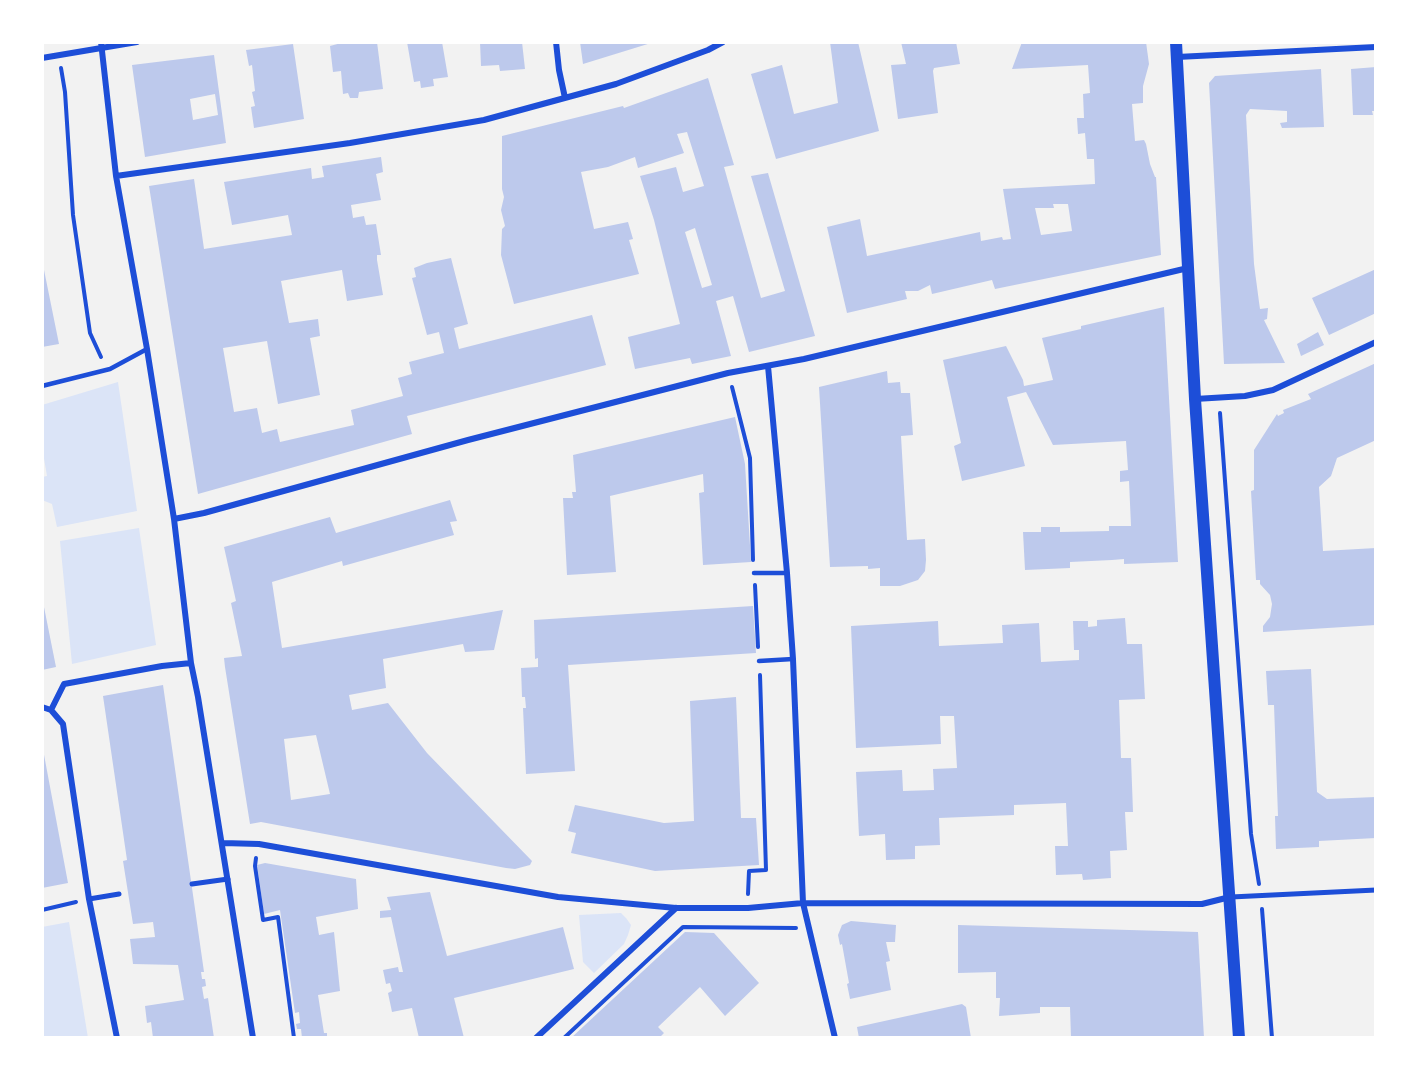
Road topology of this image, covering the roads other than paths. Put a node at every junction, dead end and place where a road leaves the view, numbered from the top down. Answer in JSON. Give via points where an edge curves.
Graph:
{"nodes":[{"id":1,"x":136,"y":42,"type":"edge"},
{"id":2,"x":556,"y":42,"type":"edge"},
{"id":3,"x":723,"y":42,"type":"edge"},
{"id":4,"x":1176,"y":42,"type":"edge"},
{"id":5,"x":101,"y":44,"type":"edge"},
{"id":6,"x":1376,"y":47,"type":"edge"},
{"id":7,"x":1176,"y":57,"type":"junction"},
{"id":8,"x":42,"y":58,"type":"edge"},
{"id":9,"x":565,"y":98,"type":"junction"},
{"id":10,"x":116,"y":176,"type":"junction"},
{"id":11,"x":1188,"y":268,"type":"junction"},
{"id":12,"x":1376,"y":342,"type":"edge"},
{"id":13,"x":147,"y":349,"type":"junction"},
{"id":14,"x":768,"y":366,"type":"junction"},
{"id":15,"x":42,"y":386,"type":"edge"},
{"id":16,"x":1195,"y":399,"type":"junction"},
{"id":17,"x":174,"y":519,"type":"junction"},
{"id":18,"x":754,"y":573,"type":"dead end"},
{"id":19,"x":787,"y":573,"type":"junction"},
{"id":20,"x":793,"y":659,"type":"junction"},
{"id":21,"x":759,"y":660,"type":"dead end"},
{"id":22,"x":191,"y":663,"type":"junction"},
{"id":23,"x":42,"y":707,"type":"edge"},
{"id":24,"x":51,"y":710,"type":"junction"},
{"id":25,"x":222,"y":843,"type":"junction"},
{"id":26,"x":228,"y":879,"type":"junction"},
{"id":27,"x":192,"y":884,"type":"dead end"},
{"id":28,"x":1376,"y":890,"type":"edge"},
{"id":29,"x":119,"y":894,"type":"dead end"},
{"id":30,"x":1230,"y":897,"type":"junction"},
{"id":31,"x":89,"y":899,"type":"junction"},
{"id":32,"x":803,"y":903,"type":"junction"},
{"id":33,"x":676,"y":908,"type":"junction"},
{"id":34,"x":117,"y":1038,"type":"edge"},
{"id":35,"x":253,"y":1038,"type":"edge"},
{"id":36,"x":536,"y":1038,"type":"edge"},
{"id":37,"x":835,"y":1038,"type":"edge"},
{"id":38,"x":1239,"y":1038,"type":"edge"}],
"edges":[{"from":1,"to":5,"type":"street"},
{"from":2,"to":9,"type":"street"},
{"from":3,"to":9,"type":"street","via":[[616,84]]},
{"from":4,"to":7,"type":"main road"},
{"from":5,"to":8,"type":"street"},
{"from":5,"to":10,"type":"street"},
{"from":6,"to":7,"type":"street"},
{"from":7,"to":11,"type":"main road"},
{"from":9,"to":10,"type":"street","via":[[484,120]]},
{"from":10,"to":13,"type":"street"},
{"from":11,"to":14,"type":"street"},
{"from":11,"to":16,"type":"main road"},
{"from":12,"to":16,"type":"street","via":[[1273,390]]},
{"from":13,"to":15,"type":"lane","via":[[114,367]]},
{"from":13,"to":17,"type":"street"},
{"from":14,"to":17,"type":"street","via":[[468,440]]},
{"from":14,"to":19,"type":"street"},
{"from":16,"to":30,"type":"main road"},
{"from":17,"to":22,"type":"street"},
{"from":18,"to":19,"type":"lane"},
{"from":19,"to":20,"type":"street"},
{"from":20,"to":21,"type":"lane"},
{"from":20,"to":32,"type":"street"},
{"from":22,"to":24,"type":"street","via":[[64,684]]},
{"from":22,"to":25,"type":"street"},
{"from":23,"to":24,"type":"street"},
{"from":24,"to":31,"type":"street","via":[[63,724]]},
{"from":25,"to":26,"type":"street"},
{"from":25,"to":33,"type":"street","via":[[259,844],[558,897]]},
{"from":26,"to":27,"type":"street"},
{"from":26,"to":35,"type":"street"},
{"from":28,"to":30,"type":"street"},
{"from":29,"to":31,"type":"street"},
{"from":30,"to":32,"type":"street","via":[[1202,904]]},
{"from":30,"to":38,"type":"main road"},
{"from":31,"to":34,"type":"street"},
{"from":32,"to":33,"type":"street"},
{"from":32,"to":37,"type":"street"},
{"from":33,"to":36,"type":"street"}]}
